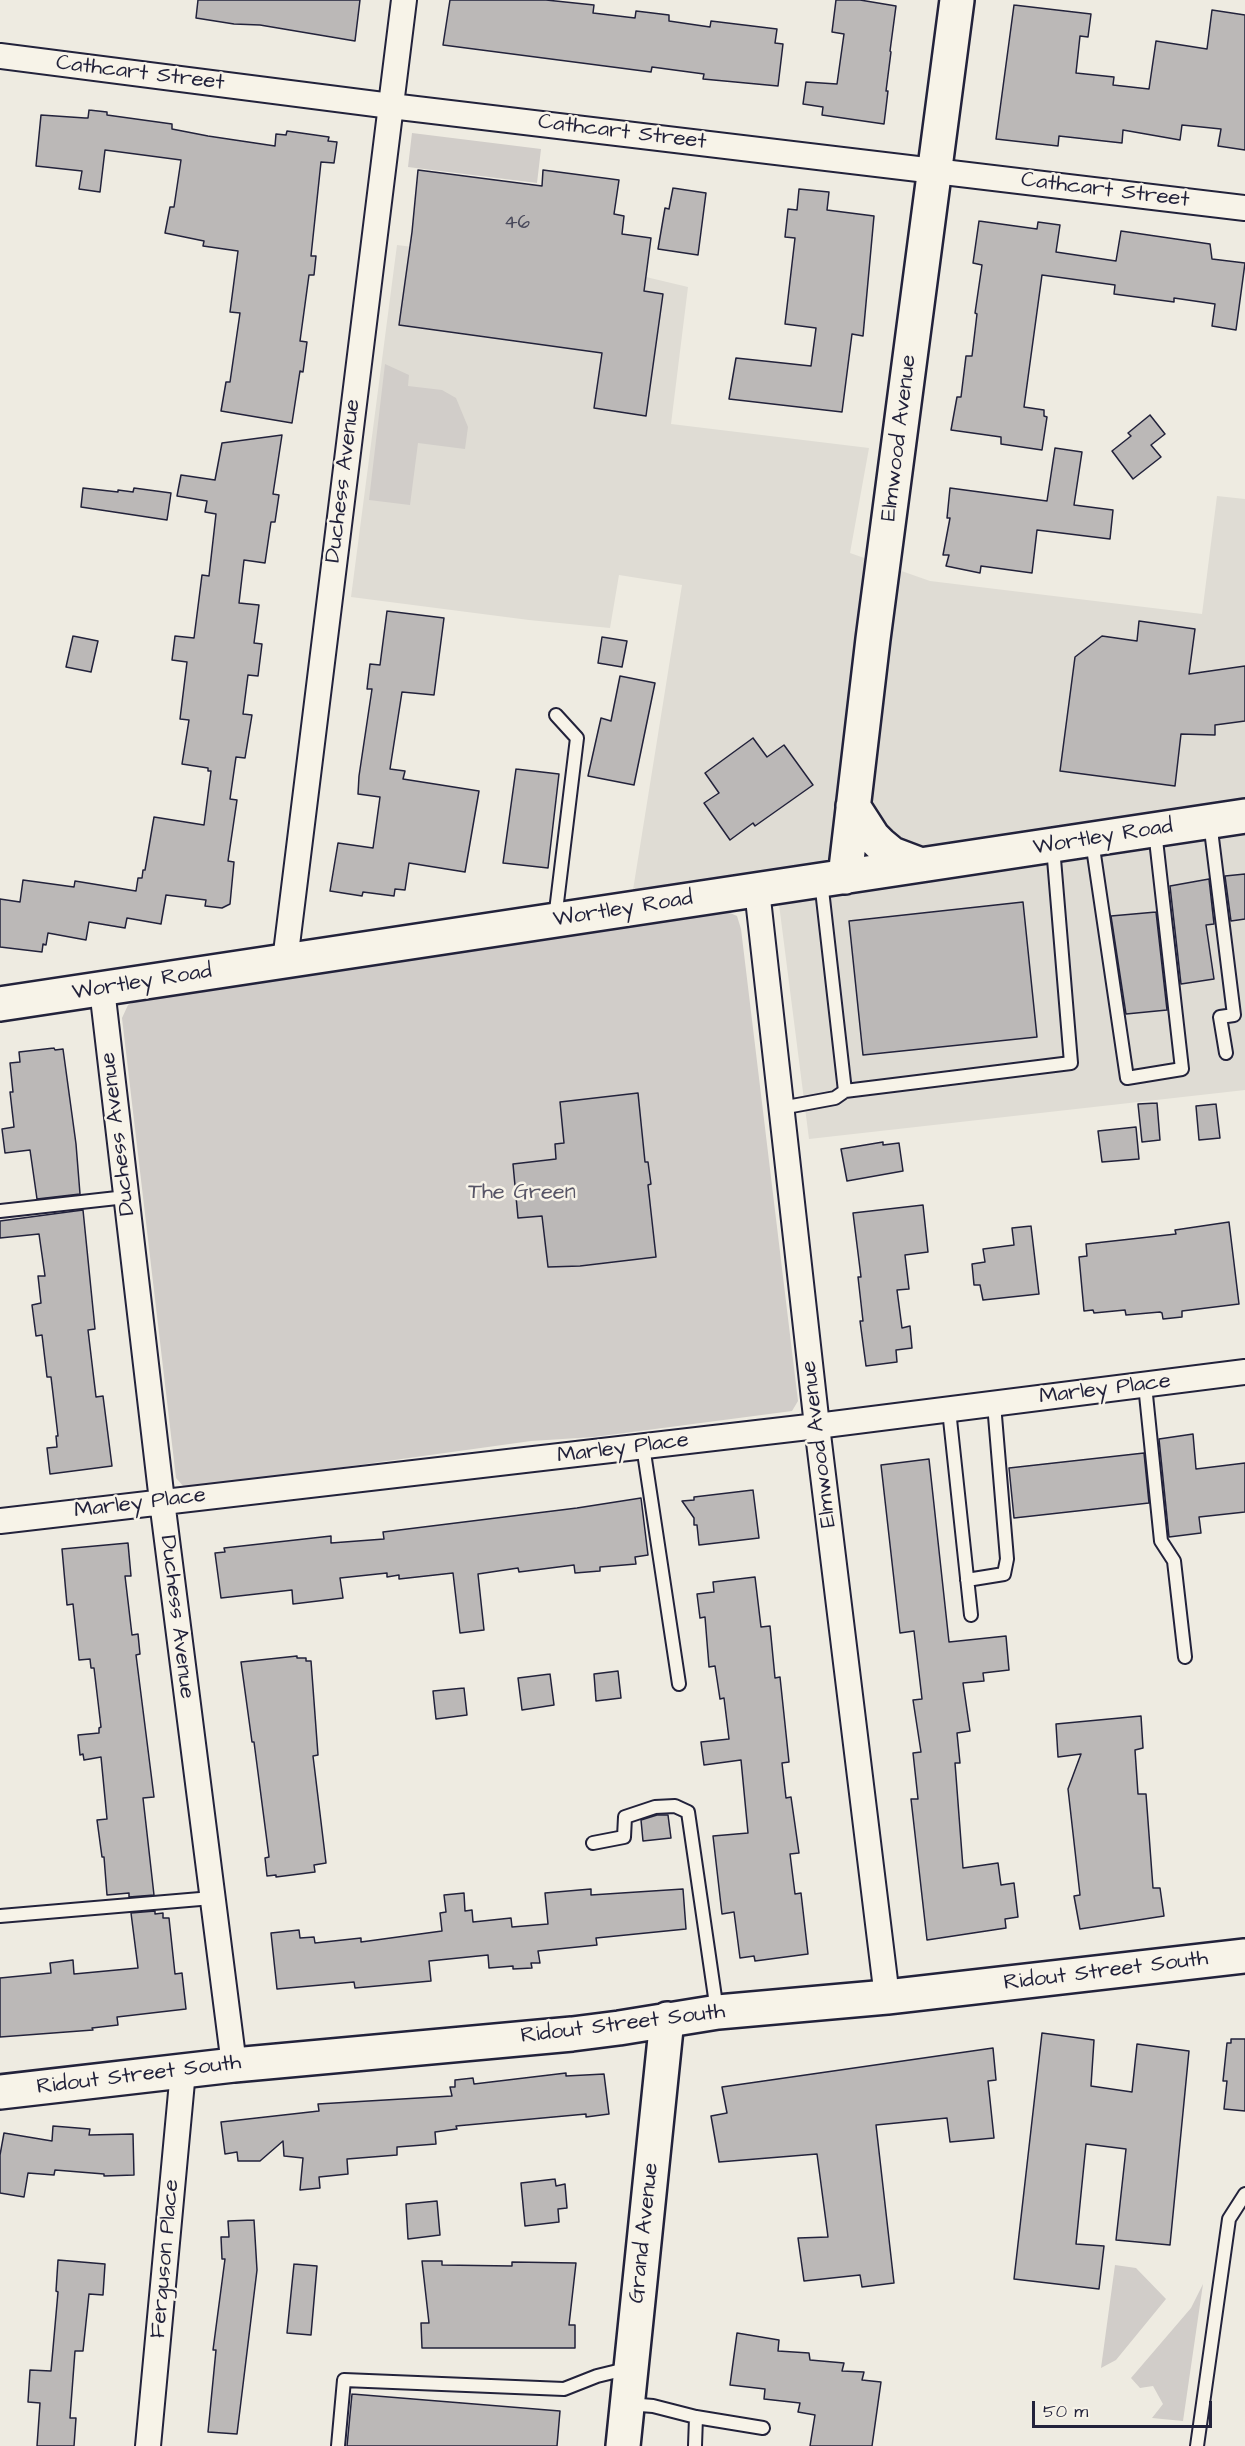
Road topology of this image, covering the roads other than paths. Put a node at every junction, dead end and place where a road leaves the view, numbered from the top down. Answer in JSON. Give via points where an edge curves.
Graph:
{"nodes":[{"id":1,"x":404,"y":0,"type":"edge"},
{"id":2,"x":957,"y":0,"type":"edge"},
{"id":3,"x":0,"y":56,"type":"edge"},
{"id":4,"x":391,"y":106,"type":"junction"},
{"id":5,"x":936,"y":170,"type":"junction"},
{"id":6,"x":1245,"y":208,"type":"edge"},
{"id":7,"x":556,"y":715,"type":"dead end"},
{"id":8,"x":853,"y":806,"type":"junction"},
{"id":9,"x":1245,"y":816,"type":"edge"},
{"id":10,"x":1210,"y":821,"type":"junction"},
{"id":11,"x":1155,"y":830,"type":"junction"},
{"id":12,"x":1092,"y":839,"type":"junction"},
{"id":13,"x":1053,"y":845,"type":"junction"},
{"id":14,"x":921,"y":865,"type":"junction"},
{"id":15,"x":833,"y":878,"type":"junction"},
{"id":16,"x":757,"y":890,"type":"junction"},
{"id":17,"x":555,"y":920,"type":"junction"},
{"id":18,"x":285,"y":962,"type":"junction"},
{"id":19,"x":102,"y":989,"type":"junction"},
{"id":20,"x":0,"y":1004,"type":"edge"},
{"id":21,"x":1226,"y":1053,"type":"dead end"},
{"id":22,"x":845,"y":1091,"type":"junction"},
{"id":23,"x":781,"y":1108,"type":"junction"},
{"id":24,"x":126,"y":1197,"type":"junction"},
{"id":25,"x":0,"y":1211,"type":"edge"},
{"id":26,"x":1245,"y":1372,"type":"edge"},
{"id":27,"x":1145,"y":1386,"type":"junction"},
{"id":28,"x":994,"y":1404,"type":"junction"},
{"id":29,"x":950,"y":1410,"type":"junction"},
{"id":30,"x":817,"y":1426,"type":"junction"},
{"id":31,"x":643,"y":1446,"type":"junction"},
{"id":32,"x":162,"y":1501,"type":"junction"},
{"id":33,"x":0,"y":1521,"type":"edge"},
{"id":34,"x":967,"y":1580,"type":"junction"},
{"id":35,"x":971,"y":1615,"type":"dead end"},
{"id":36,"x":1185,"y":1657,"type":"dead end"},
{"id":37,"x":680,"y":1684,"type":"dead end"},
{"id":38,"x":593,"y":1843,"type":"dead end"},
{"id":39,"x":212,"y":1898,"type":"junction"},
{"id":40,"x":0,"y":1916,"type":"edge"},
{"id":41,"x":1245,"y":1956,"type":"edge"},
{"id":42,"x":887,"y":1997,"type":"junction"},
{"id":43,"x":718,"y":2012,"type":"junction"},
{"id":44,"x":667,"y":2019,"type":"junction"},
{"id":45,"x":234,"y":2065,"type":"junction"},
{"id":46,"x":183,"y":2071,"type":"junction"},
{"id":47,"x":0,"y":2092,"type":"edge"},
{"id":48,"x":1245,"y":2194,"type":"edge"},
{"id":49,"x":631,"y":2368,"type":"junction"},
{"id":50,"x":627,"y":2404,"type":"junction"},
{"id":51,"x":696,"y":2417,"type":"junction"},
{"id":52,"x":763,"y":2428,"type":"dead end"},
{"id":53,"x":148,"y":2446,"type":"edge"},
{"id":54,"x":338,"y":2446,"type":"edge"},
{"id":55,"x":623,"y":2446,"type":"edge"},
{"id":56,"x":695,"y":2446,"type":"edge"},
{"id":57,"x":1197,"y":2446,"type":"edge"}],
"edges":[{"from":1,"to":4,"type":"street","name":"Duchess Avenue"},
{"from":2,"to":5,"type":"street","name":"Elmwood Avenue"},
{"from":3,"to":4,"type":"street","name":"Cathcart Street"},
{"from":4,"to":5,"type":"street","name":"Cathcart Street"},
{"from":4,"to":18,"type":"street","name":"Duchess Avenue"},
{"from":5,"to":6,"type":"street","name":"Cathcart Street"},
{"from":5,"to":8,"type":"street","name":"Elmwood Avenue"},
{"from":7,"to":17,"type":"lane","via":[[577,738]]},
{"from":8,"to":14,"type":"street","via":[[880,844],[892,854]]},
{"from":8,"to":15,"type":"street","name":"Elmwood Avenue"},
{"from":9,"to":10,"type":"street","name":"Wortley Road"},
{"from":10,"to":11,"type":"street","name":"Wortley Road"},
{"from":10,"to":21,"type":"lane","via":[[1234,1015],[1220,1017]]},
{"from":11,"to":12,"type":"street","name":"Wortley Road"},
{"from":11,"to":12,"type":"lane","via":[[1182,1069],[1127,1077]]},
{"from":12,"to":13,"type":"street","name":"Wortley Road"},
{"from":13,"to":14,"type":"street","name":"Wortley Road"},
{"from":13,"to":22,"type":"lane","via":[[1071,1063]]},
{"from":14,"to":15,"type":"street","name":"Wortley Road"},
{"from":15,"to":16,"type":"street","name":"Wortley Road"},
{"from":15,"to":22,"type":"lane"},
{"from":16,"to":17,"type":"street","name":"Wortley Road"},
{"from":16,"to":23,"type":"street","name":"Elmwood Avenue"},
{"from":17,"to":18,"type":"street","name":"Wortley Road"},
{"from":18,"to":19,"type":"street","name":"Wortley Road"},
{"from":19,"to":20,"type":"street","name":"Wortley Road"},
{"from":19,"to":24,"type":"street","name":"Duchess Avenue"},
{"from":22,"to":23,"type":"lane","via":[[835,1098]]},
{"from":23,"to":30,"type":"street","name":"Elmwood Avenue"},
{"from":24,"to":25,"type":"lane"},
{"from":24,"to":32,"type":"street","name":"Duchess Avenue"},
{"from":26,"to":27,"type":"street","name":"Marley Place"},
{"from":27,"to":28,"type":"street","name":"Marley Place"},
{"from":27,"to":36,"type":"lane","via":[[1161,1541],[1174,1561]]},
{"from":28,"to":29,"type":"street","name":"Marley Place"},
{"from":28,"to":34,"type":"lane","via":[[1007,1559],[1004,1574]]},
{"from":29,"to":30,"type":"street","name":"Marley Place"},
{"from":29,"to":34,"type":"lane"},
{"from":30,"to":31,"type":"street","name":"Marley Place"},
{"from":30,"to":42,"type":"street","name":"Elmwood Avenue"},
{"from":31,"to":32,"type":"street","name":"Marley Place"},
{"from":31,"to":37,"type":"lane"},
{"from":32,"to":33,"type":"street","name":"Marley Place"},
{"from":32,"to":39,"type":"street","name":"Duchess Avenue"},
{"from":34,"to":35,"type":"lane"},
{"from":38,"to":43,"type":"lane","via":[[624,1837],[625,1818],[655,1807],[675,1806],[688,1812]]},
{"from":39,"to":40,"type":"lane"},
{"from":39,"to":45,"type":"street","name":"Duchess Avenue"},
{"from":41,"to":42,"type":"street","name":"Ridout Street South"},
{"from":42,"to":43,"type":"street","name":"Ridout Street South"},
{"from":43,"to":44,"type":"street","name":"Ridout Street South"},
{"from":44,"to":45,"type":"street","name":"Ridout Street South","via":[[572,2034]]},
{"from":44,"to":49,"type":"street","name":"Grand Avenue"},
{"from":45,"to":46,"type":"street","name":"Ridout Street South"},
{"from":46,"to":47,"type":"street","name":"Ridout Street South"},
{"from":46,"to":53,"type":"street","name":"Ferguson Place"},
{"from":48,"to":57,"type":"lane","via":[[1229,2220]]},
{"from":49,"to":50,"type":"street","name":"Grand Avenue"},
{"from":49,"to":54,"type":"lane","via":[[564,2389],[344,2380]]},
{"from":50,"to":51,"type":"lane"},
{"from":50,"to":55,"type":"street","name":"Grand Avenue"},
{"from":51,"to":52,"type":"lane"},
{"from":51,"to":56,"type":"lane"}]}
